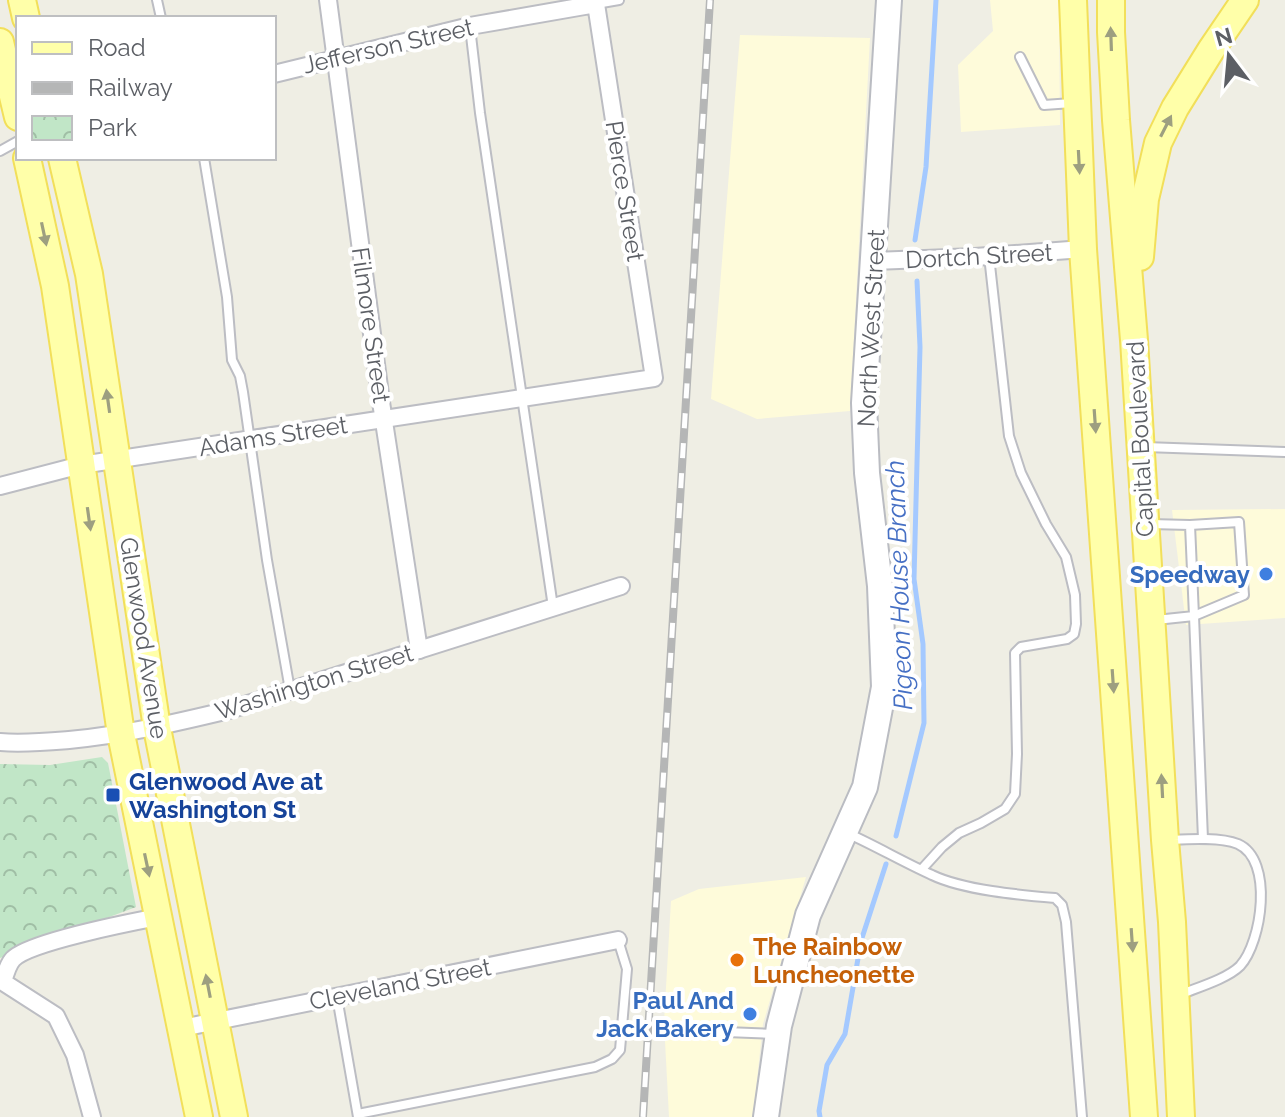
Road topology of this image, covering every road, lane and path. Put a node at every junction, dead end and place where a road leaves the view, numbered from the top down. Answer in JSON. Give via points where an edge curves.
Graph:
{"nodes":[{"id":1,"x":328,"y":0,"type":"edge"},
{"id":2,"x":619,"y":0,"type":"edge"},
{"id":3,"x":889,"y":0,"type":"edge"},
{"id":4,"x":1073,"y":0,"type":"edge"},
{"id":5,"x":1111,"y":0,"type":"edge"},
{"id":6,"x":1245,"y":0,"type":"edge"},
{"id":7,"x":596,"y":4,"type":"junction"},
{"id":8,"x":528,"y":7,"type":"edge"},
{"id":9,"x":470,"y":26,"type":"junction"},
{"id":10,"x":0,"y":42,"type":"edge"},
{"id":11,"x":1020,"y":57,"type":"dead end"},
{"id":12,"x":335,"y":58,"type":"junction"},
{"id":13,"x":276,"y":73,"type":"edge"},
{"id":14,"x":1077,"y":103,"type":"junction"},
{"id":15,"x":16,"y":109,"type":"edge"},
{"id":16,"x":27,"y":160,"type":"edge"},
{"id":17,"x":62,"y":160,"type":"edge"},
{"id":18,"x":204,"y":160,"type":"edge"},
{"id":19,"x":1083,"y":249,"type":"junction"},
{"id":20,"x":989,"y":256,"type":"junction"},
{"id":21,"x":874,"y":261,"type":"junction"},
{"id":22,"x":1134,"y":340,"type":"junction"},
{"id":23,"x":654,"y":378,"type":"joint"},
{"id":24,"x":522,"y":397,"type":"junction"},
{"id":25,"x":383,"y":419,"type":"junction"},
{"id":26,"x":249,"y":440,"type":"junction"},
{"id":27,"x":1140,"y":447,"type":"junction"},
{"id":28,"x":1285,"y":452,"type":"edge"},
{"id":29,"x":117,"y":461,"type":"junction"},
{"id":30,"x":81,"y":465,"type":"junction"},
{"id":31,"x":0,"y":486,"type":"edge"},
{"id":32,"x":1145,"y":523,"type":"junction"},
{"id":33,"x":1190,"y":525,"type":"junction"},
{"id":34,"x":1241,"y":549,"type":"junction"},
{"id":35,"x":1231,"y":552,"type":"dead end"},
{"id":36,"x":1242,"y":574,"type":"junction"},
{"id":37,"x":1232,"y":578,"type":"dead end"},
{"id":38,"x":621,"y":586,"type":"dead end"},
{"id":39,"x":553,"y":609,"type":"junction"},
{"id":40,"x":1194,"y":616,"type":"junction"},
{"id":41,"x":1151,"y":621,"type":"junction"},
{"id":42,"x":419,"y":650,"type":"junction"},
{"id":43,"x":290,"y":690,"type":"junction"},
{"id":44,"x":157,"y":728,"type":"junction"},
{"id":45,"x":121,"y":734,"type":"junction"},
{"id":46,"x":0,"y":742,"type":"edge"},
{"id":47,"x":845,"y":831,"type":"junction"},
{"id":48,"x":1203,"y":839,"type":"junction"},
{"id":49,"x":1165,"y":840,"type":"junction"},
{"id":50,"x":922,"y":869,"type":"junction"},
{"id":51,"x":158,"y":917,"type":"junction"},
{"id":52,"x":618,"y":940,"type":"joint"},
{"id":53,"x":337,"y":996,"type":"junction"},
{"id":54,"x":1175,"y":997,"type":"junction"},
{"id":55,"x":215,"y":1020,"type":"junction"},
{"id":56,"x":182,"y":1028,"type":"junction"},
{"id":57,"x":675,"y":1030,"type":"dead end"},
{"id":58,"x":778,"y":1034,"type":"junction"},
{"id":59,"x":358,"y":1116,"type":"edge"},
{"id":60,"x":92,"y":1117,"type":"edge"},
{"id":61,"x":199,"y":1117,"type":"edge"},
{"id":62,"x":234,"y":1117,"type":"edge"},
{"id":63,"x":766,"y":1117,"type":"edge"},
{"id":64,"x":1082,"y":1117,"type":"edge"},
{"id":65,"x":1144,"y":1117,"type":"edge"},
{"id":66,"x":1181,"y":1117,"type":"edge"}],
"edges":[{"from":1,"to":12,"type":"street","name":"Filmore Street"},
{"from":2,"to":7,"type":"lane"},
{"from":3,"to":21,"type":"street","name":"North West Street"},
{"from":4,"to":14,"type":"main road","name":"Capital Boulevard"},
{"from":22,"to":5,"type":"main road","name":"Capital Boulevard","one_way":true},
{"from":22,"to":6,"type":"main road","one_way":true,"via":[[1145,199],[1158,143]]},
{"from":7,"to":8,"type":"street","name":"Jefferson Street"},
{"from":7,"to":23,"type":"street","name":"Pierce Street"},
{"from":8,"to":9,"type":"street","name":"Jefferson Street"},
{"from":9,"to":12,"type":"street","name":"Jefferson Street"},
{"from":9,"to":24,"type":"lane"},
{"from":10,"to":15,"type":"main road"},
{"from":11,"to":14,"type":"lane","via":[[1044,105]]},
{"from":12,"to":13,"type":"street","name":"Jefferson Street"},
{"from":12,"to":25,"type":"street","name":"Filmore Street"},
{"from":14,"to":19,"type":"main road","name":"Capital Boulevard","one_way":true},
{"from":16,"to":30,"type":"main road","name":"Glenwood Avenue","one_way":true,"via":[[55,286]]},
{"from":29,"to":17,"type":"main road","name":"Glenwood Avenue","one_way":true,"via":[[89,274]]},
{"from":18,"to":26,"type":"lane","via":[[232,360],[240,376]]},
{"from":19,"to":20,"type":"street","name":"Dortch Street"},
{"from":19,"to":65,"type":"main road","name":"Capital Boulevard","one_way":true},
{"from":20,"to":21,"type":"street","name":"Dortch Street"},
{"from":20,"to":50,"type":"lane","via":[[1009,436],[1021,473],[1066,557],[1076,624],[1067,639],[1021,647],[1015,653],[1015,794],[1005,809],[959,833]]},
{"from":21,"to":47,"type":"street","name":"North West Street","via":[[864,403],[884,687],[865,787]]},
{"from":22,"to":27,"type":"main road","name":"Capital Boulevard"},
{"from":23,"to":24,"type":"street","name":"Adams Street"},
{"from":24,"to":25,"type":"street","name":"Adams Street"},
{"from":24,"to":39,"type":"lane"},
{"from":25,"to":26,"type":"street","name":"Adams Street"},
{"from":25,"to":42,"type":"street","name":"Filmore Street"},
{"from":26,"to":29,"type":"street","name":"Adams Street"},
{"from":26,"to":43,"type":"lane"},
{"from":27,"to":28,"type":"lane"},
{"from":27,"to":32,"type":"main road","name":"Capital Boulevard"},
{"from":29,"to":30,"type":"street","name":"Adams Street"},
{"from":29,"to":44,"type":"main road","name":"Glenwood Avenue"},
{"from":30,"to":31,"type":"street","name":"Adams Street"},
{"from":30,"to":45,"type":"main road","name":"Glenwood Avenue","one_way":true},
{"from":32,"to":33,"type":"lane"},
{"from":32,"to":41,"type":"main road","name":"Capital Boulevard"},
{"from":33,"to":34,"type":"lane","via":[[1239,522]]},
{"from":33,"to":40,"type":"lane"},
{"from":34,"to":35,"type":"lane"},
{"from":34,"to":36,"type":"lane"},
{"from":36,"to":37,"type":"lane"},
{"from":36,"to":40,"type":"lane","via":[[1244,595]]},
{"from":38,"to":39,"type":"street","name":"Washington Street"},
{"from":39,"to":42,"type":"street","name":"Washington Street"},
{"from":40,"to":41,"type":"lane"},
{"from":40,"to":48,"type":"lane"},
{"from":49,"to":41,"type":"main road","name":"Capital Boulevard","one_way":true},
{"from":42,"to":43,"type":"street","name":"Washington Street"},
{"from":43,"to":44,"type":"street","name":"Washington Street"},
{"from":44,"to":45,"type":"street","name":"Washington Street"},
{"from":55,"to":44,"type":"main road","name":"Glenwood Avenue","one_way":true},
{"from":45,"to":46,"type":"street","name":"Washington Street"},
{"from":45,"to":51,"type":"main road","name":"Glenwood Avenue","one_way":true},
{"from":47,"to":50,"type":"lane"},
{"from":47,"to":58,"type":"street","name":"North West Street","via":[[808,915]]},
{"from":48,"to":49,"type":"lane"},
{"from":48,"to":54,"type":"lane","via":[[1237,844],[1250,853],[1259,870],[1257,936],[1238,968]]},
{"from":49,"to":54,"type":"main road","name":"Capital Boulevard"},
{"from":50,"to":64,"type":"lane","via":[[956,884],[1055,898],[1062,905]]},
{"from":51,"to":56,"type":"main road","name":"Glenwood Avenue"},
{"from":51,"to":60,"type":"street","via":[[32,949],[13,959],[3,982],[56,1016],[75,1055]]},
{"from":52,"to":53,"type":"street","name":"Cleveland Street"},
{"from":52,"to":59,"type":"lane","via":[[627,969],[620,1050],[612,1059],[595,1067]]},
{"from":53,"to":55,"type":"street","name":"Cleveland Street"},
{"from":53,"to":59,"type":"lane"},
{"from":54,"to":66,"type":"main road","name":"Capital Boulevard"},
{"from":55,"to":56,"type":"street","name":"Cleveland Street"},
{"from":55,"to":62,"type":"main road","name":"Glenwood Avenue"},
{"from":56,"to":61,"type":"main road","name":"Glenwood Avenue"},
{"from":57,"to":58,"type":"lane"},
{"from":58,"to":63,"type":"street","name":"North West Street"}]}
